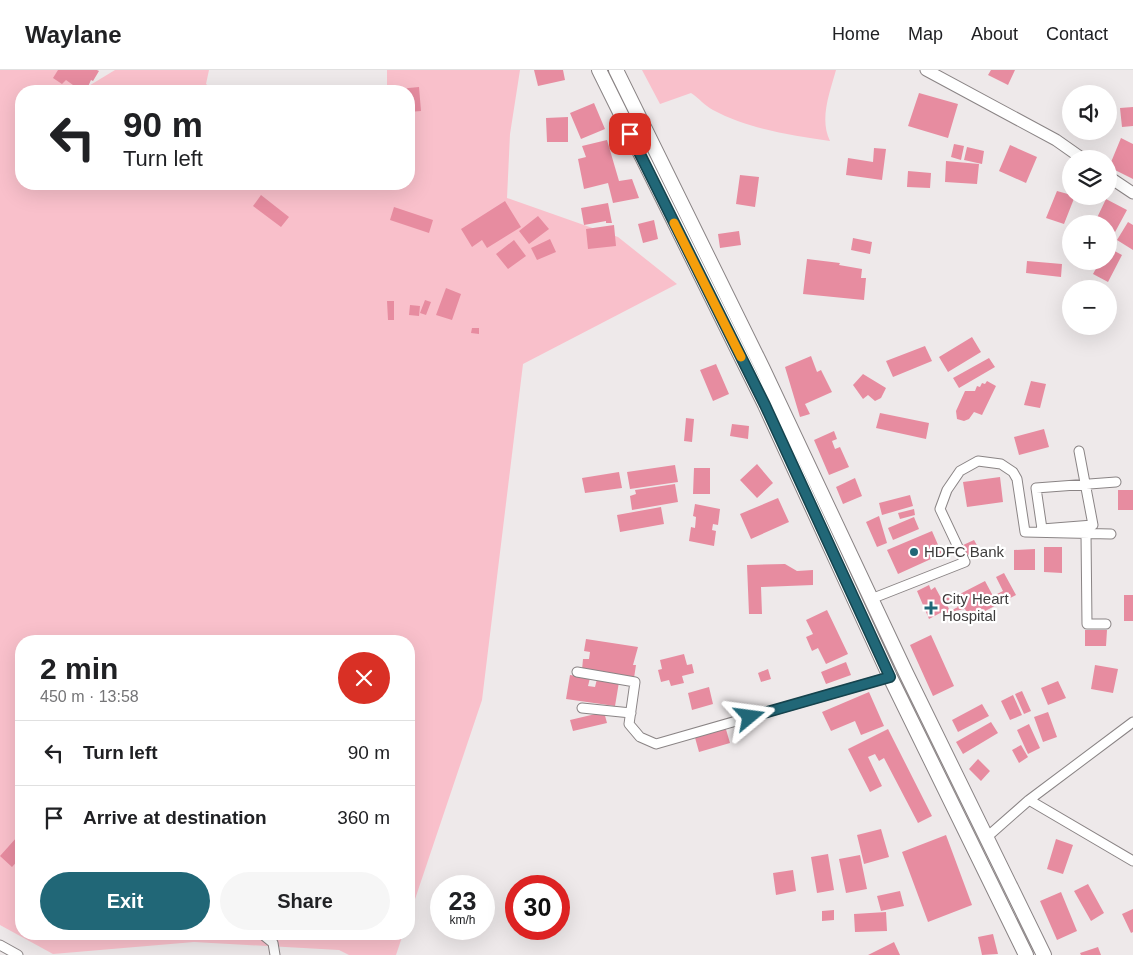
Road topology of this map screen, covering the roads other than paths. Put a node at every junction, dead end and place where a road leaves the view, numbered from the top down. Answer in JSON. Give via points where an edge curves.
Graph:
{"nodes":[{"id":1,"x":599,"y":70,"type":"edge"},
{"id":2,"x":616,"y":70,"type":"edge"},
{"id":3,"x":926,"y":70,"type":"edge"},
{"id":4,"x":1070,"y":150,"type":"edge"},
{"id":5,"x":1117,"y":182,"type":"edge"},
{"id":6,"x":1133,"y":193,"type":"edge"},
{"id":7,"x":1079,"y":451,"type":"dead end"},
{"id":8,"x":1116,"y":482,"type":"dead end"},
{"id":9,"x":1085,"y":484,"type":"junction"},
{"id":10,"x":1036,"y":488,"type":"junction"},
{"id":11,"x":1019,"y":489,"type":"junction"},
{"id":12,"x":1086,"y":534,"type":"junction"},
{"id":13,"x":1111,"y":534,"type":"dead end"},
{"id":14,"x":871,"y":599,"type":"junction"},
{"id":15,"x":1106,"y":624,"type":"dead end"},
{"id":16,"x":577,"y":672,"type":"dead end"},
{"id":17,"x":890,"y":677,"type":"junction"},
{"id":18,"x":582,"y":708,"type":"dead end"},
{"id":19,"x":631,"y":714,"type":"junction"},
{"id":20,"x":1133,"y":722,"type":"edge"},
{"id":21,"x":1029,"y":800,"type":"junction"},
{"id":22,"x":979,"y":821,"type":"junction"},
{"id":23,"x":963,"y":829,"type":"junction"},
{"id":24,"x":987,"y":838,"type":"junction"},
{"id":25,"x":1133,"y":861,"type":"edge"},
{"id":26,"x":269,"y":940,"type":"edge"},
{"id":27,"x":0,"y":945,"type":"edge"},
{"id":28,"x":18,"y":955,"type":"edge"},
{"id":29,"x":275,"y":955,"type":"edge"},
{"id":30,"x":1026,"y":955,"type":"edge"},
{"id":31,"x":1044,"y":955,"type":"edge"}],
"edges":[{"from":1,"to":17,"type":"main road","via":[[765,405]]},
{"from":2,"to":14,"type":"main road"},
{"from":3,"to":4,"type":"street"},
{"from":5,"to":6,"type":"street"},
{"from":7,"to":9,"type":"street"},
{"from":8,"to":9,"type":"street"},
{"from":9,"to":10,"type":"street"},
{"from":9,"to":10,"type":"street","via":[[1093,525],[1042,529]]},
{"from":10,"to":11,"type":"street"},
{"from":11,"to":12,"type":"street","via":[[1025,532]]},
{"from":11,"to":14,"type":"street","via":[[1013,472],[1001,464],[978,461],[968,464],[947,490],[940,509],[966,562]]},
{"from":12,"to":13,"type":"street"},
{"from":12,"to":15,"type":"street","via":[[1087,624]]},
{"from":14,"to":22,"type":"main road"},
{"from":16,"to":19,"type":"street","via":[[635,682]]},
{"from":17,"to":19,"type":"street","via":[[656,744],[640,737],[629,724]]},
{"from":17,"to":23,"type":"main road"},
{"from":18,"to":19,"type":"street"},
{"from":20,"to":21,"type":"street"},
{"from":21,"to":24,"type":"street"},
{"from":21,"to":25,"type":"street"},
{"from":22,"to":23,"type":"main road"},
{"from":22,"to":24,"type":"main road"},
{"from":23,"to":30,"type":"main road"},
{"from":24,"to":31,"type":"main road"},
{"from":26,"to":29,"type":"street"},
{"from":27,"to":28,"type":"street"}]}
